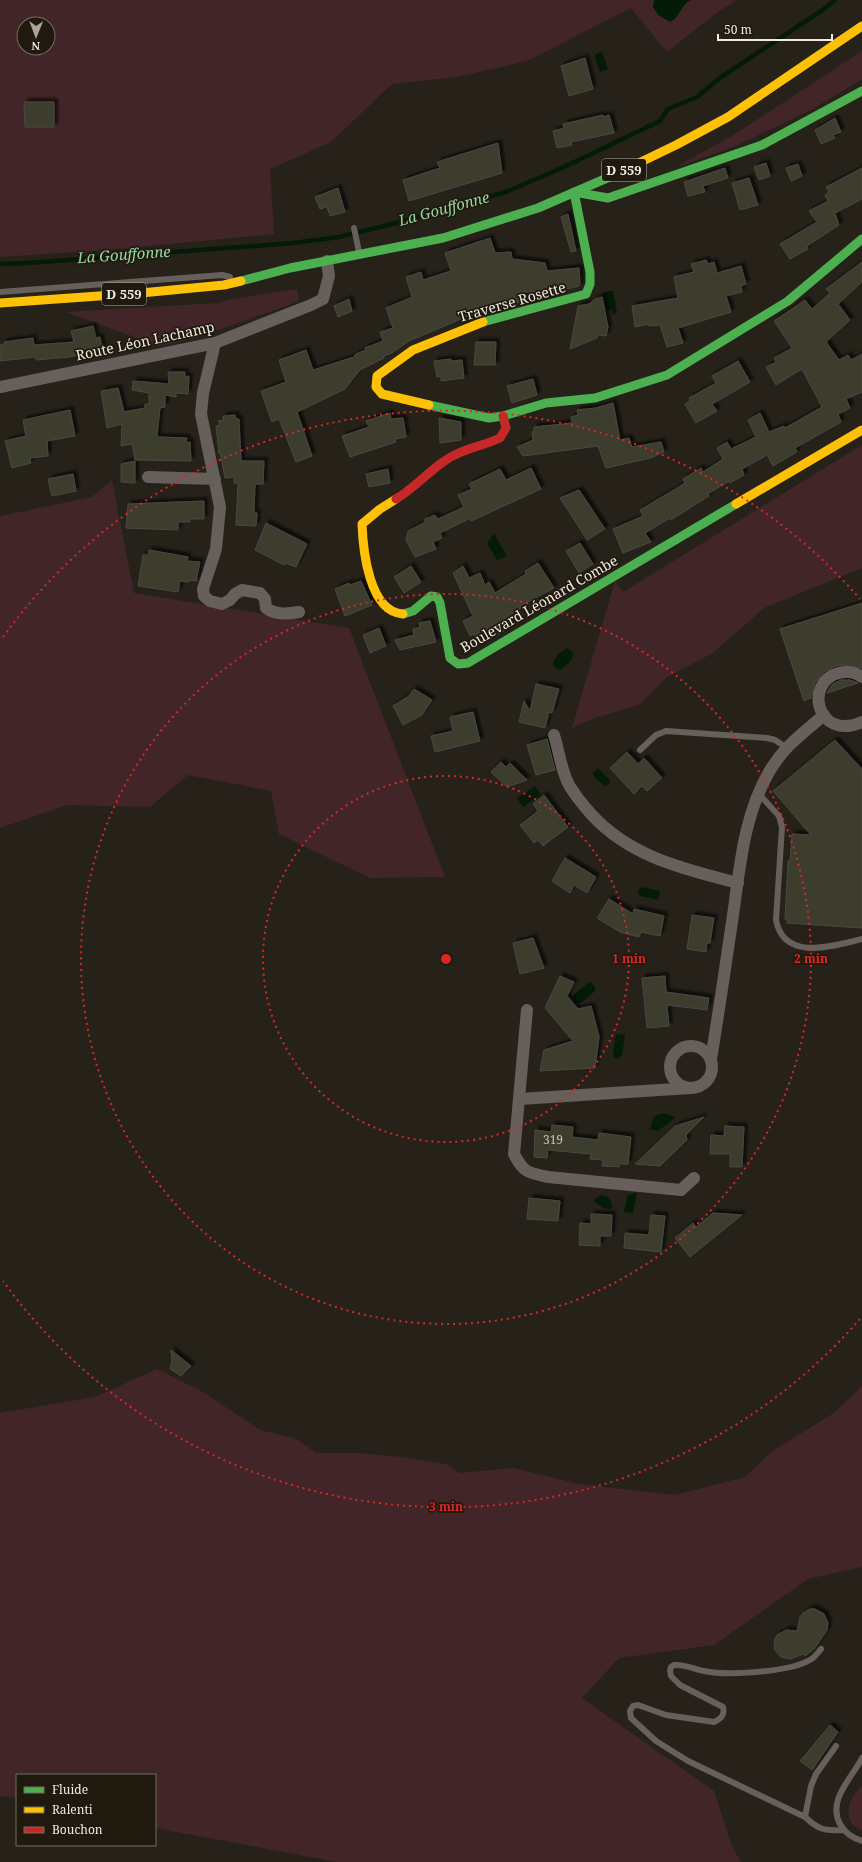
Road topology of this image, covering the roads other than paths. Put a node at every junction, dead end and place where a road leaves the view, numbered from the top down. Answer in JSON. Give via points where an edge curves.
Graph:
{"nodes":[{"id":1,"x":862,"y":26,"type":"edge"},
{"id":2,"x":862,"y":91,"type":"edge"},
{"id":3,"x":574,"y":192,"type":"junction"},
{"id":4,"x":354,"y":228,"type":"dead end"},
{"id":5,"x":862,"y":239,"type":"edge"},
{"id":6,"x":360,"y":256,"type":"junction"},
{"id":7,"x":327,"y":261,"type":"junction"},
{"id":8,"x":248,"y":280,"type":"junction"},
{"id":9,"x":0,"y":292,"type":"edge"},
{"id":10,"x":0,"y":303,"type":"edge"},
{"id":11,"x":215,"y":343,"type":"junction"},
{"id":12,"x":0,"y":387,"type":"edge"},
{"id":13,"x":503,"y":416,"type":"junction"},
{"id":14,"x":862,"y":430,"type":"edge"},
{"id":15,"x":148,"y":477,"type":"dead end"},
{"id":16,"x":215,"y":479,"type":"junction"},
{"id":17,"x":299,"y":612,"type":"dead end"},
{"id":18,"x":862,"y":676,"type":"edge"},
{"id":19,"x":824,"y":716,"type":"junction"},
{"id":20,"x":862,"y":722,"type":"edge"},
{"id":21,"x":554,"y":735,"type":"dead end"},
{"id":22,"x":790,"y":744,"type":"junction"},
{"id":23,"x":640,"y":750,"type":"dead end"},
{"id":24,"x":758,"y":793,"type":"junction"},
{"id":25,"x":738,"y":883,"type":"junction"},
{"id":26,"x":862,"y":939,"type":"edge"},
{"id":27,"x":527,"y":1010,"type":"dead end"},
{"id":28,"x":711,"y":1059,"type":"junction"},
{"id":29,"x":690,"y":1088,"type":"junction"},
{"id":30,"x":520,"y":1099,"type":"junction"},
{"id":31,"x":694,"y":1178,"type":"dead end"},
{"id":32,"x":821,"y":1650,"type":"dead end"},
{"id":33,"x":836,"y":1746,"type":"dead end"},
{"id":34,"x":861,"y":1762,"type":"edge"},
{"id":35,"x":805,"y":1816,"type":"junction"},
{"id":36,"x":844,"y":1830,"type":"junction"},
{"id":37,"x":862,"y":1841,"type":"edge"}],
"edges":[{"from":1,"to":3,"type":"street","number":"D 559","via":[[728,117],[638,164]]},
{"from":2,"to":3,"type":"street","via":[[762,145],[608,198]]},
{"from":3,"to":6,"type":"street","number":"D 559","via":[[531,210],[443,238]]},
{"from":3,"to":13,"type":"street","name":"Traverse Rosette","via":[[590,272],[590,284],[586,294],[472,325],[413,350],[377,376],[376,387],[382,394],[489,418]]},
{"from":4,"to":6,"type":"lane"},
{"from":5,"to":13,"type":"street","via":[[788,301],[666,375],[595,398],[546,403]]},
{"from":6,"to":7,"type":"street","number":"D 559"},
{"from":7,"to":8,"type":"street","number":"D 559"},
{"from":7,"to":11,"type":"street","name":"Route Léon Lachamp","via":[[329,276],[323,299]]},
{"from":8,"to":9,"type":"lane","via":[[222,275]]},
{"from":8,"to":10,"type":"street","number":"D 559","via":[[224,286]]},
{"from":11,"to":12,"type":"street","name":"Route Léon Lachamp"},
{"from":11,"to":16,"type":"street","via":[[203,393],[201,414]]},
{"from":13,"to":14,"type":"street","name":"Boulevard Léonard Combe","via":[[506,428],[500,438],[464,450],[443,462],[410,491],[380,509],[362,524],[364,556],[370,578],[380,599],[387,609],[397,614],[406,614],[414,611],[431,596],[437,597],[450,658],[458,664],[468,663]]},
{"from":15,"to":16,"type":"street"},
{"from":16,"to":17,"type":"street","via":[[220,507],[216,550],[203,589],[204,596],[210,601],[222,604],[242,590],[260,593],[265,599],[266,608],[271,612]]},
{"from":18,"to":19,"type":"street","via":[[844,672],[835,674],[821,686],[820,707]]},
{"from":19,"to":20,"type":"street","via":[[840,727]]},
{"from":19,"to":22,"type":"street"},
{"from":21,"to":25,"type":"street","via":[[569,784],[582,804],[602,826],[630,847],[655,859],[681,869]]},
{"from":22,"to":23,"type":"lane","via":[[767,738],[671,731],[656,735]]},
{"from":22,"to":24,"type":"street","via":[[769,772]]},
{"from":24,"to":25,"type":"street","via":[[750,812]]},
{"from":24,"to":26,"type":"lane","via":[[779,816],[782,826],[776,920],[782,937],[808,948],[822,948]]},
{"from":25,"to":28,"type":"street"},
{"from":27,"to":30,"type":"street"},
{"from":28,"to":29,"type":"street","via":[[712,1074],[708,1080],[703,1085]]},
{"from":28,"to":29,"type":"street","via":[[702,1048],[695,1046],[682,1048],[672,1057],[670,1071],[673,1077],[683,1087]]},
{"from":29,"to":30,"type":"street"},
{"from":30,"to":31,"type":"street","via":[[514,1154],[521,1167],[530,1173],[681,1190]]},
{"from":32,"to":35,"type":"lane","via":[[810,1660],[777,1670],[714,1672],[674,1665],[671,1667],[670,1671],[675,1681],[723,1707],[723,1716],[714,1722],[666,1715],[638,1705],[630,1710],[631,1718],[656,1741],[682,1757]]},
{"from":33,"to":35,"type":"lane","via":[[816,1774]]},
{"from":34,"to":36,"type":"lane","via":[[839,1797],[836,1810],[838,1821]]},
{"from":35,"to":36,"type":"lane","via":[[816,1827],[827,1831]]},
{"from":36,"to":37,"type":"lane"}]}
